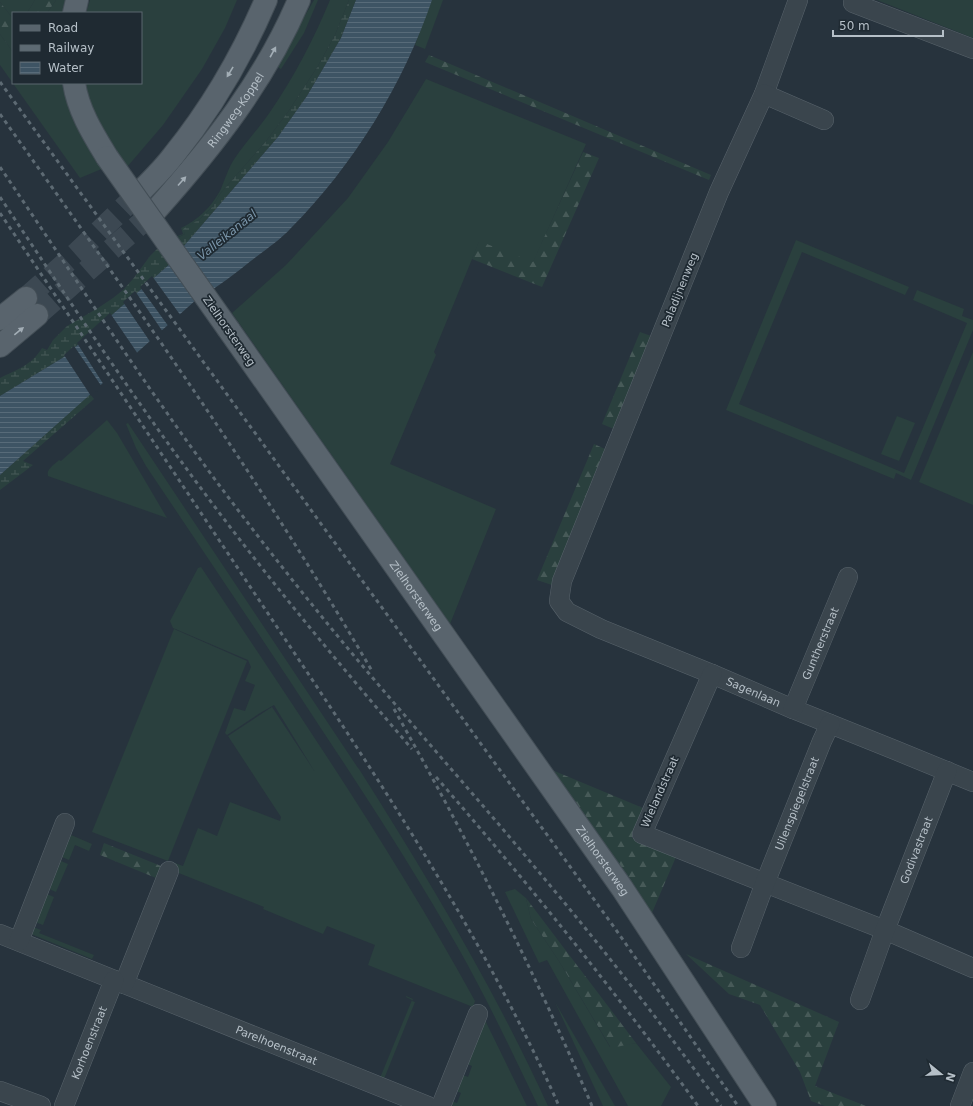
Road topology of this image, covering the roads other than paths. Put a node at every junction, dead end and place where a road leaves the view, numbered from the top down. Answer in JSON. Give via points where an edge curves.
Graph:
{"nodes":[{"id":1,"x":77,"y":0,"type":"edge"},
{"id":2,"x":266,"y":0,"type":"edge"},
{"id":3,"x":299,"y":0,"type":"edge"},
{"id":4,"x":798,"y":0,"type":"edge"},
{"id":5,"x":853,"y":3,"type":"dead end"},
{"id":6,"x":74,"y":12,"type":"edge"},
{"id":7,"x":973,"y":49,"type":"edge"},
{"id":8,"x":74,"y":84,"type":"edge"},
{"id":9,"x":764,"y":94,"type":"junction"},
{"id":10,"x":824,"y":120,"type":"dead end"},
{"id":11,"x":142,"y":190,"type":"tunnel mouth"},
{"id":12,"x":156,"y":210,"type":"tunnel mouth"},
{"id":13,"x":0,"y":319,"type":"edge"},
{"id":14,"x":0,"y":346,"type":"edge"},
{"id":15,"x":848,"y":577,"type":"dead end"},
{"id":16,"x":562,"y":581,"type":"joint"},
{"id":17,"x":712,"y":674,"type":"junction"},
{"id":18,"x":793,"y":710,"type":"junction"},
{"id":19,"x":830,"y":724,"type":"junction"},
{"id":20,"x":947,"y":771,"type":"junction"},
{"id":21,"x":973,"y":782,"type":"edge"},
{"id":22,"x":65,"y":823,"type":"dead end"},
{"id":23,"x":169,"y":871,"type":"dead end"},
{"id":24,"x":765,"y":883,"type":"junction"},
{"id":25,"x":885,"y":930,"type":"junction"},
{"id":26,"x":0,"y":934,"type":"edge"},
{"id":27,"x":19,"y":941,"type":"junction"},
{"id":28,"x":741,"y":948,"type":"dead end"},
{"id":29,"x":973,"y":968,"type":"edge"},
{"id":30,"x":119,"y":982,"type":"junction"},
{"id":31,"x":860,"y":1000,"type":"dead end"},
{"id":32,"x":478,"y":1014,"type":"dead end"},
{"id":33,"x":973,"y":1072,"type":"edge"},
{"id":34,"x":0,"y":1091,"type":"edge"},
{"id":35,"x":395,"y":1100,"type":"edge"},
{"id":36,"x":41,"y":1106,"type":"edge"},
{"id":37,"x":64,"y":1106,"type":"edge"},
{"id":38,"x":428,"y":1106,"type":"edge"},
{"id":39,"x":441,"y":1106,"type":"edge"},
{"id":40,"x":765,"y":1106,"type":"edge"},
{"id":41,"x":960,"y":1106,"type":"edge"}],
"edges":[{"from":1,"to":6,"type":"main road"},
{"from":2,"to":11,"type":"main road","name":"Ringweg-Koppel","one_way":true,"via":[[239,58],[197,124]]},
{"from":12,"to":3,"type":"main road","name":"Ringweg-Koppel","one_way":true,"via":[[219,135],[251,89],[274,52]]},
{"from":4,"to":9,"type":"street","name":"Paladijnenweg"},
{"from":5,"to":7,"type":"street"},
{"from":8,"to":40,"type":"main road","name":"Zielhorsterweg","bridge":true,"via":[[87,123],[107,157],[622,888]]},
{"from":9,"to":10,"type":"street"},
{"from":9,"to":16,"type":"street","name":"Paladijnenweg","via":[[719,192]]},
{"from":14,"to":13,"type":"main road","one_way":true,"via":[[31,307]]},
{"from":15,"to":18,"type":"street","name":"Guntherstraat"},
{"from":16,"to":17,"type":"street","name":"Sagenlaan","via":[[558,601],[567,612],[601,629]]},
{"from":17,"to":18,"type":"street","name":"Sagenlaan"},
{"from":17,"to":24,"type":"street","name":"Wielandstraat","via":[[642,834]]},
{"from":18,"to":19,"type":"street","name":"Sagenlaan"},
{"from":19,"to":20,"type":"street","name":"Sagenlaan"},
{"from":19,"to":24,"type":"street","name":"Uilenspiegelstraat"},
{"from":20,"to":21,"type":"street","name":"Sagenlaan"},
{"from":20,"to":25,"type":"street","name":"Godivastraat"},
{"from":22,"to":27,"type":"street"},
{"from":23,"to":30,"type":"street"},
{"from":24,"to":25,"type":"street","name":"Wielandstraat"},
{"from":24,"to":28,"type":"street"},
{"from":25,"to":29,"type":"street","name":"Wielandstraat"},
{"from":25,"to":31,"type":"street"},
{"from":26,"to":27,"type":"street","name":"Parelhoenstraat"},
{"from":27,"to":30,"type":"street","name":"Parelhoenstraat"},
{"from":30,"to":35,"type":"street","name":"Parelhoenstraat"},
{"from":30,"to":37,"type":"street","name":"Korhoenstraat"},
{"from":32,"to":39,"type":"street"},
{"from":33,"to":41,"type":"street"},
{"from":34,"to":36,"type":"street"},
{"from":35,"to":38,"type":"street","name":"Parelhoenstraat"}]}
